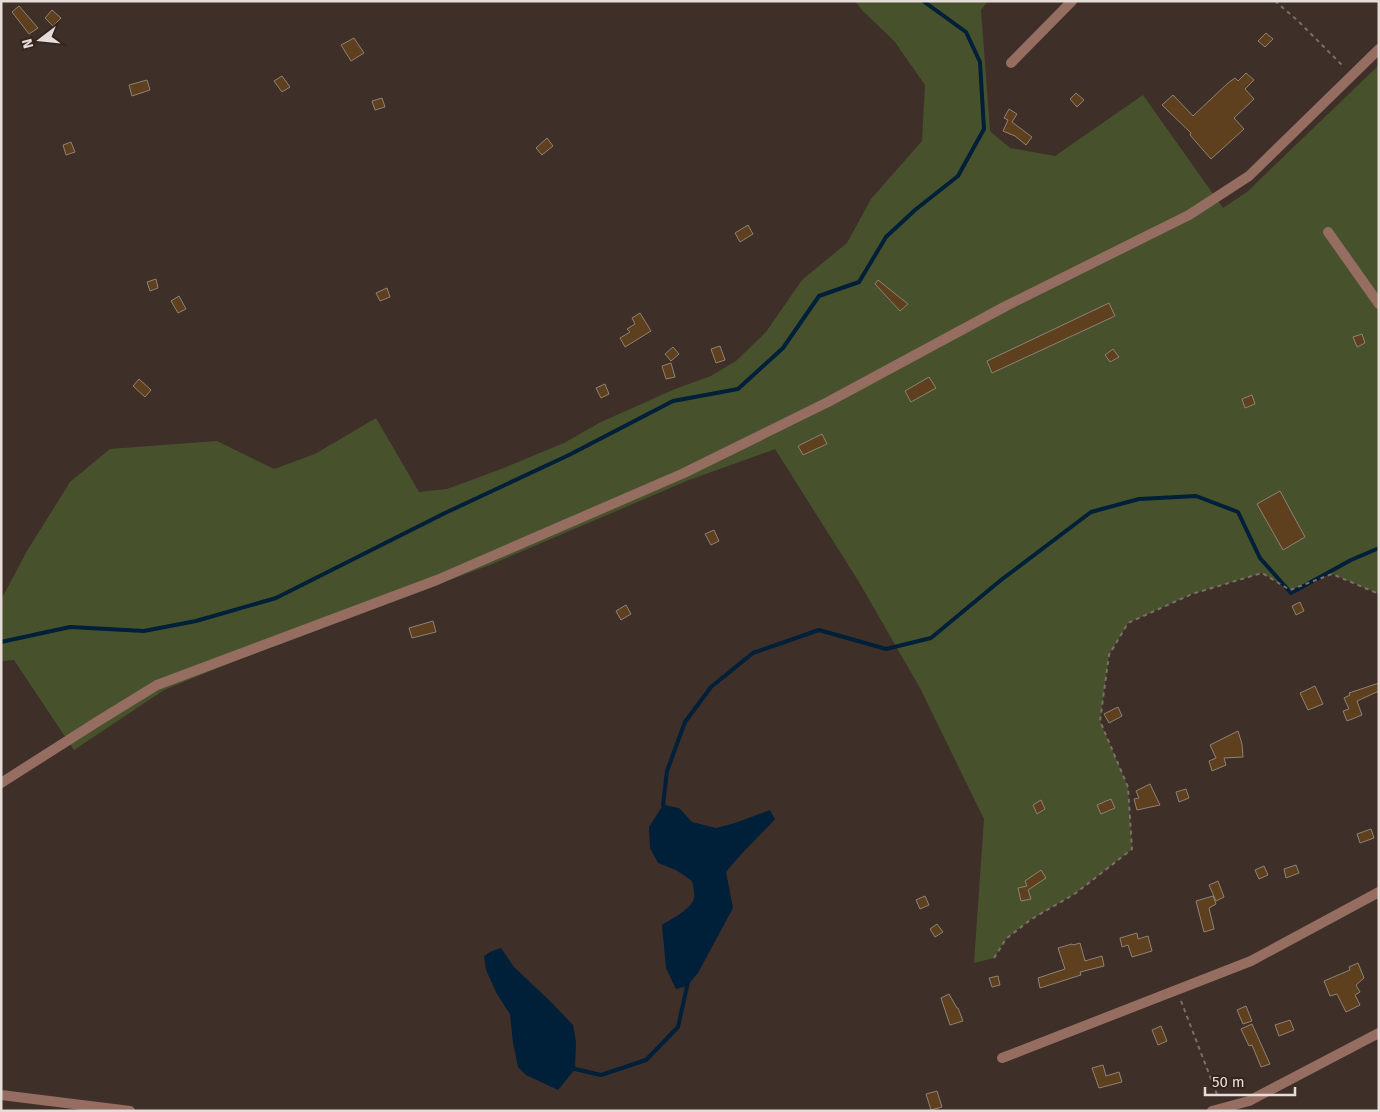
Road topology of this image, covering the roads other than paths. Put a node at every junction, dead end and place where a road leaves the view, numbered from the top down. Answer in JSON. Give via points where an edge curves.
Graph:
{"nodes":[{"id":1,"x":1072,"y":1,"type":"edge"},
{"id":2,"x":1379,"y":49,"type":"edge"},
{"id":3,"x":1010,"y":63,"type":"dead end"},
{"id":4,"x":1328,"y":232,"type":"dead end"},
{"id":5,"x":1379,"y":304,"type":"edge"},
{"id":6,"x":1,"y":783,"type":"edge"},
{"id":7,"x":1379,"y":892,"type":"edge"},
{"id":8,"x":1379,"y":1033,"type":"edge"},
{"id":9,"x":1002,"y":1058,"type":"dead end"},
{"id":10,"x":1,"y":1095,"type":"edge"},
{"id":11,"x":130,"y":1111,"type":"edge"},
{"id":12,"x":1212,"y":1111,"type":"edge"}],
"edges":[{"from":1,"to":3,"type":"street"},
{"from":2,"to":6,"type":"street","via":[[1249,176],[1189,215],[684,473],[437,580],[157,686]]},
{"from":4,"to":5,"type":"street"},
{"from":7,"to":9,"type":"street","via":[[1251,961]]},
{"from":8,"to":12,"type":"street","via":[[1249,1101]]},
{"from":10,"to":11,"type":"street"}]}
